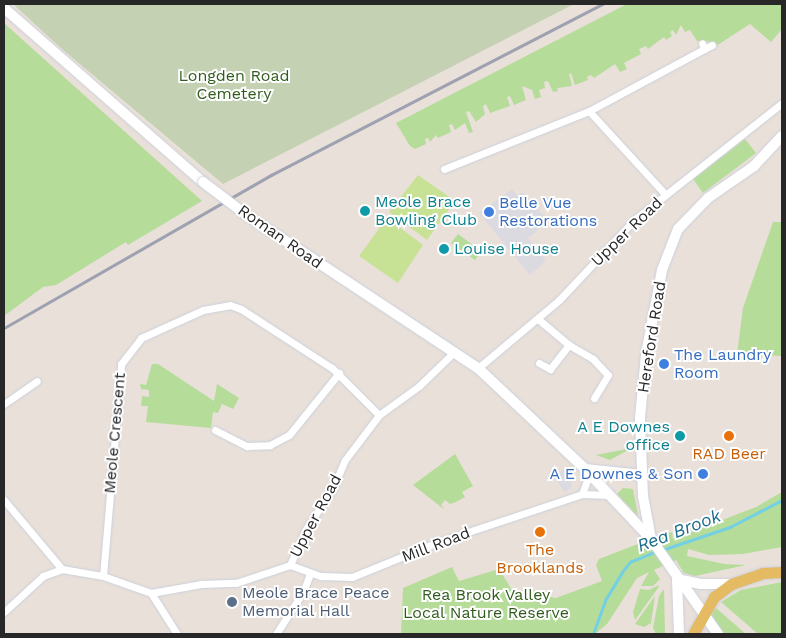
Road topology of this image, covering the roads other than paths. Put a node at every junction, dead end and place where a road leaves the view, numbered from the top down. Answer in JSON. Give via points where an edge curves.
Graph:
{"nodes":[{"id":1,"x":4,"y":8,"type":"edge"},
{"id":2,"x":712,"y":45,"type":"dead end"},
{"id":3,"x":782,"y":103,"type":"edge"},
{"id":4,"x":589,"y":111,"type":"junction"},
{"id":5,"x":782,"y":136,"type":"edge"},
{"id":6,"x":444,"y":169,"type":"dead end"},
{"id":7,"x":665,"y":194,"type":"junction"},
{"id":8,"x":538,"y":319,"type":"junction"},
{"id":9,"x":568,"y":345,"type":"junction"},
{"id":10,"x":454,"y":351,"type":"junction"},
{"id":11,"x":539,"y":363,"type":"dead end"},
{"id":12,"x":478,"y":368,"type":"junction"},
{"id":13,"x":339,"y":373,"type":"junction"},
{"id":14,"x":37,"y":381,"type":"dead end"},
{"id":15,"x":594,"y":398,"type":"dead end"},
{"id":16,"x":4,"y":404,"type":"edge"},
{"id":17,"x":379,"y":415,"type":"junction"},
{"id":18,"x":215,"y":430,"type":"dead end"},
{"id":19,"x":585,"y":469,"type":"junction"},
{"id":20,"x":642,"y":474,"type":"junction"},
{"id":21,"x":582,"y":494,"type":"junction"},
{"id":22,"x":610,"y":494,"type":"junction"},
{"id":23,"x":4,"y":500,"type":"edge"},
{"id":24,"x":651,"y":539,"type":"junction"},
{"id":25,"x":290,"y":565,"type":"junction"},
{"id":26,"x":782,"y":566,"type":"edge"},
{"id":27,"x":62,"y":570,"type":"junction"},
{"id":28,"x":782,"y":572,"type":"edge"},
{"id":29,"x":310,"y":574,"type":"junction"},
{"id":30,"x":763,"y":574,"type":"junction"},
{"id":31,"x":103,"y":576,"type":"junction"},
{"id":32,"x":677,"y":579,"type":"junction"},
{"id":33,"x":730,"y":584,"type":"junction"},
{"id":34,"x":151,"y":593,"type":"junction"},
{"id":35,"x":4,"y":612,"type":"edge"},
{"id":36,"x":704,"y":612,"type":"junction"},
{"id":37,"x":177,"y":634,"type":"edge"},
{"id":38,"x":276,"y":634,"type":"edge"},
{"id":39,"x":679,"y":634,"type":"edge"},
{"id":40,"x":693,"y":634,"type":"edge"},
{"id":41,"x":718,"y":634,"type":"edge"}],
"edges":[{"from":1,"to":10,"type":"main road","name":"Roman Road","bridge":true,"via":[[203,182],[245,214]]},
{"from":2,"to":4,"type":"street","via":[[703,46]]},
{"from":3,"to":7,"type":"street","name":"Upper Road"},
{"from":4,"to":6,"type":"street"},
{"from":4,"to":7,"type":"street"},
{"from":5,"to":20,"type":"main road","name":"Hereford Road","via":[[754,166],[690,214],[669,246],[646,354],[642,394]]},
{"from":7,"to":8,"type":"street","name":"Upper Road","via":[[635,220]]},
{"from":8,"to":9,"type":"street"},
{"from":8,"to":12,"type":"street","name":"Upper Road","via":[[508,340]]},
{"from":9,"to":11,"type":"street","via":[[550,369]]},
{"from":9,"to":15,"type":"street","via":[[593,359],[608,375]]},
{"from":10,"to":12,"type":"main road","name":"Roman Road"},
{"from":10,"to":17,"type":"street","name":"Upper Road","via":[[418,386]]},
{"from":12,"to":19,"type":"main road","name":"Roman Road"},
{"from":13,"to":17,"type":"street","name":"Meole Crescent"},
{"from":13,"to":18,"type":"street","via":[[289,435],[270,445],[247,446]]},
{"from":13,"to":31,"type":"street","name":"Meole Crescent","via":[[230,305],[203,310],[141,338],[121,364]]},
{"from":14,"to":16,"type":"street"},
{"from":17,"to":25,"type":"street","name":"Upper Road","via":[[345,460],[333,488],[306,529]]},
{"from":19,"to":20,"type":"main road"},
{"from":19,"to":21,"type":"street","via":[[587,480]]},
{"from":19,"to":22,"type":"main road","name":"Roman Road"},
{"from":20,"to":24,"type":"main road","name":"Hereford Road","via":[[644,509]]},
{"from":21,"to":22,"type":"street","name":"Mill Road"},
{"from":21,"to":29,"type":"street","name":"Mill Road","via":[[438,542],[352,577]]},
{"from":22,"to":24,"type":"main road","name":"Roman Road"},
{"from":23,"to":27,"type":"street"},
{"from":24,"to":32,"type":"main road","name":"Hereford Road"},
{"from":25,"to":29,"type":"street","name":"Mill Road"},
{"from":25,"to":34,"type":"street","name":"Upper Road","via":[[236,583],[201,584]]},
{"from":26,"to":30,"type":"main road"},
{"from":27,"to":31,"type":"street","name":"Upper Road"},
{"from":27,"to":35,"type":"street","via":[[43,576]]},
{"from":28,"to":30,"type":"main road"},
{"from":29,"to":38,"type":"street","via":[[303,592]]},
{"from":30,"to":33,"type":"main road"},
{"from":31,"to":34,"type":"street","name":"Upper Road"},
{"from":32,"to":33,"type":"main road","via":[[700,584]]},
{"from":32,"to":36,"type":"main road","name":"Hereford Road"},
{"from":32,"to":39,"type":"main road"},
{"from":33,"to":36,"type":"main road","via":[[714,597]]},
{"from":34,"to":37,"type":"street"},
{"from":36,"to":40,"type":"main road"},
{"from":36,"to":41,"type":"main road","name":"Hereford Road"}]}
